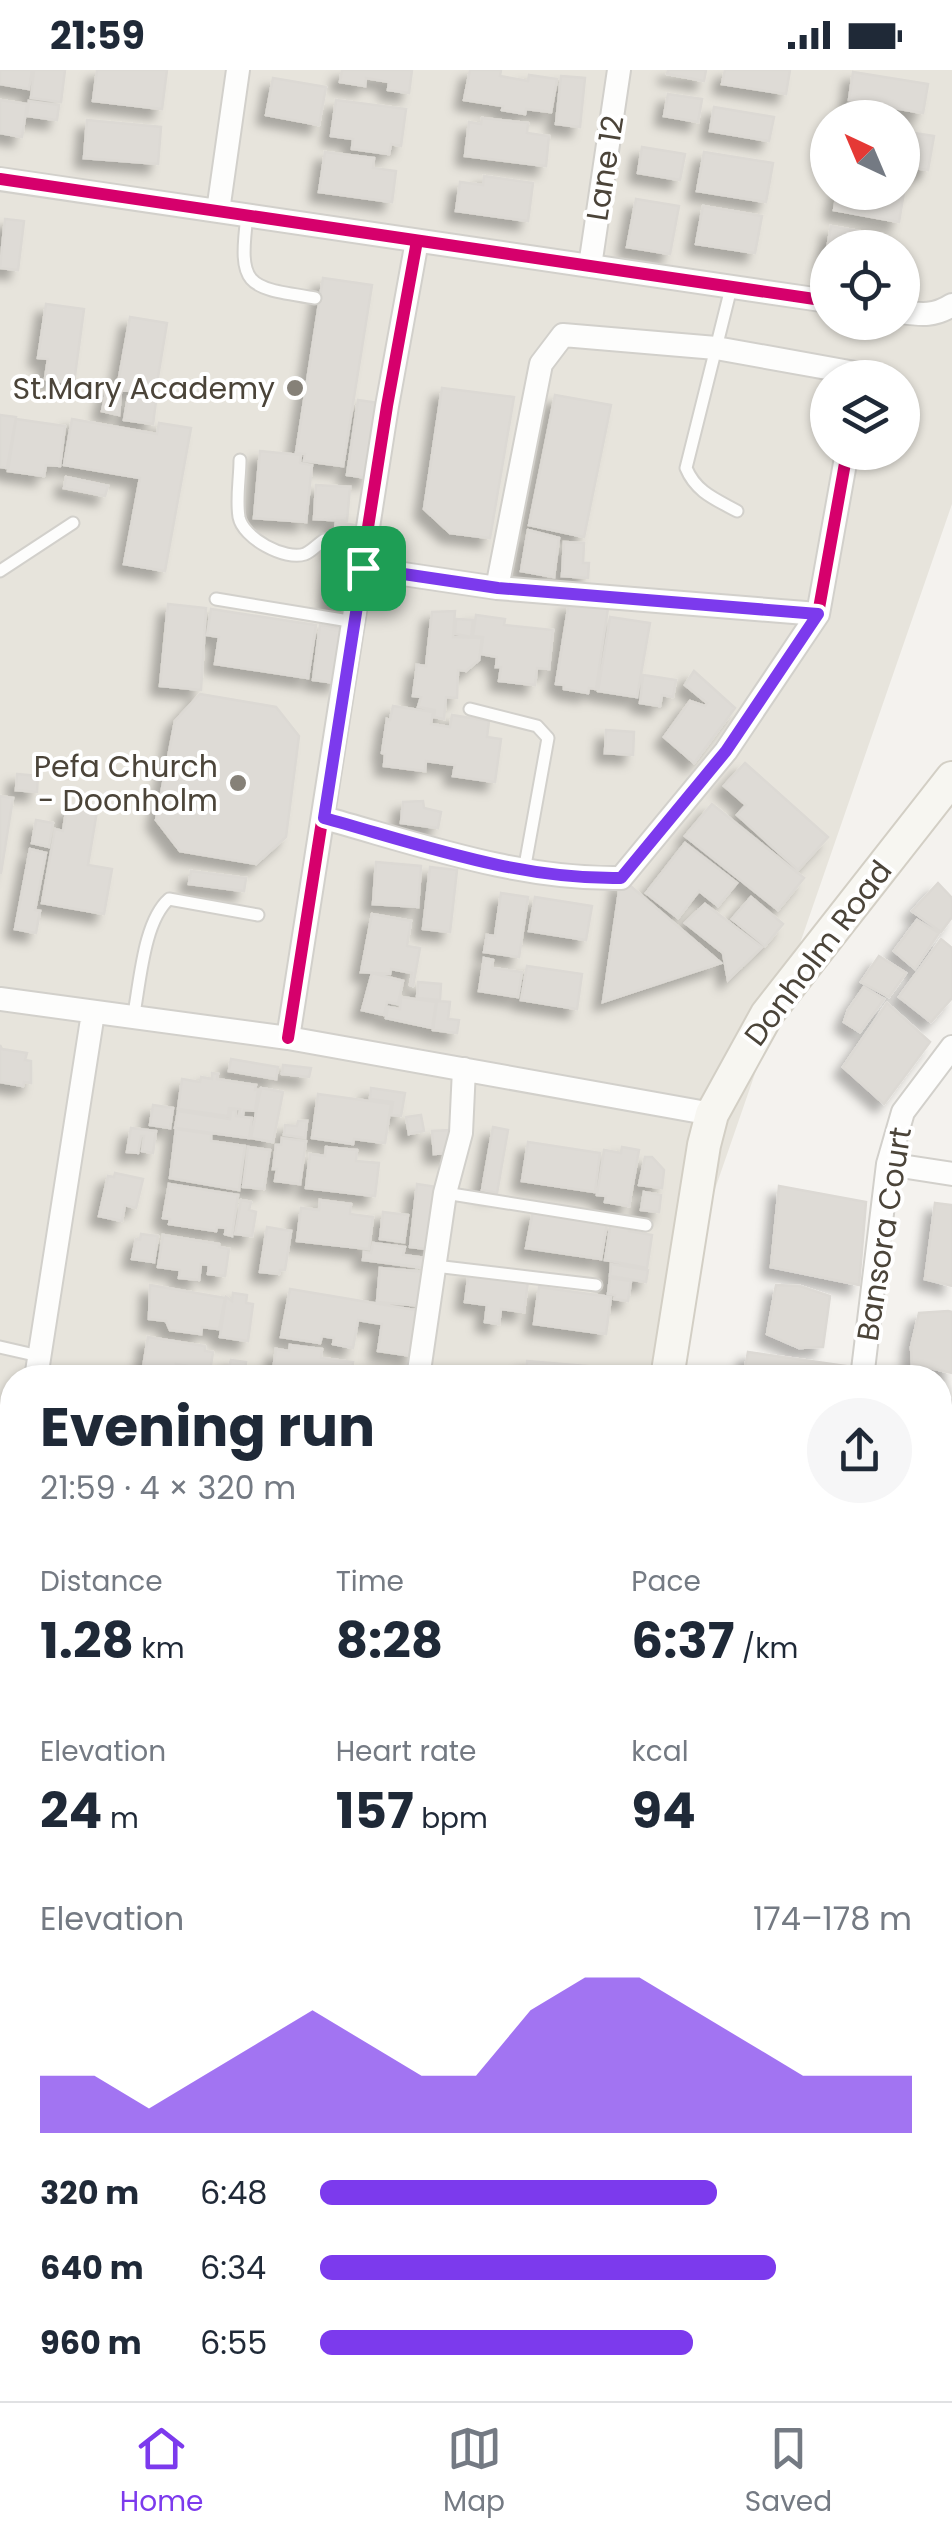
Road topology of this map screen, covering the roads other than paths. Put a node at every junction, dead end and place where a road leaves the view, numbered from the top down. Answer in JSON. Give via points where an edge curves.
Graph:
{"nodes":[{"id":1,"x":238,"y":70,"type":"edge"},
{"id":2,"x":620,"y":70,"type":"edge"},
{"id":3,"x":0,"y":179,"type":"edge"},
{"id":4,"x":218,"y":211,"type":"junction"},
{"id":5,"x":247,"y":216,"type":"junction"},
{"id":6,"x":417,"y":240,"type":"junction"},
{"id":7,"x":590,"y":266,"type":"junction"},
{"id":8,"x":731,"y":288,"type":"junction"},
{"id":9,"x":315,"y":298,"type":"dead end"},
{"id":10,"x":810,"y":299,"type":"edge"},
{"id":11,"x":952,"y":305,"type":"edge"},
{"id":12,"x":920,"y":314,"type":"edge"},
{"id":13,"x":716,"y":348,"type":"junction"},
{"id":14,"x":810,"y":365,"type":"edge"},
{"id":15,"x":240,"y":460,"type":"dead end"},
{"id":16,"x":845,"y":470,"type":"edge"},
{"id":17,"x":737,"y":511,"type":"dead end"},
{"id":18,"x":73,"y":523,"type":"dead end"},
{"id":19,"x":365,"y":557,"type":"junction"},
{"id":20,"x":0,"y":570,"type":"edge"},
{"id":21,"x":498,"y":588,"type":"junction"},
{"id":22,"x":216,"y":599,"type":"dead end"},
{"id":23,"x":818,"y":614,"type":"junction"},
{"id":24,"x":355,"y":622,"type":"junction"},
{"id":25,"x":470,"y":709,"type":"dead end"},
{"id":26,"x":952,"y":778,"type":"edge"},
{"id":27,"x":324,"y":818,"type":"junction"},
{"id":28,"x":524,"y":870,"type":"junction"},
{"id":29,"x":258,"y":914,"type":"dead end"},
{"id":30,"x":0,"y":1000,"type":"edge"},
{"id":31,"x":93,"y":1012,"type":"junction"},
{"id":32,"x":132,"y":1019,"type":"junction"},
{"id":33,"x":288,"y":1038,"type":"junction"},
{"id":34,"x":952,"y":1047,"type":"edge"},
{"id":35,"x":464,"y":1069,"type":"junction"},
{"id":36,"x":712,"y":1114,"type":"junction"},
{"id":37,"x":888,"y":1164,"type":"junction"},
{"id":38,"x":952,"y":1174,"type":"edge"},
{"id":39,"x":445,"y":1193,"type":"junction"},
{"id":40,"x":646,"y":1225,"type":"dead end"},
{"id":41,"x":435,"y":1266,"type":"junction"},
{"id":42,"x":596,"y":1286,"type":"dead end"},
{"id":43,"x":0,"y":1348,"type":"edge"},
{"id":44,"x":33,"y":1365,"type":"edge"},
{"id":45,"x":37,"y":1365,"type":"edge"},
{"id":46,"x":420,"y":1365,"type":"edge"},
{"id":47,"x":668,"y":1365,"type":"edge"},
{"id":48,"x":864,"y":1365,"type":"edge"}],
"edges":[{"from":1,"to":4,"type":"street"},
{"from":2,"to":7,"type":"street","name":"Lane 12"},
{"from":3,"to":4,"type":"street"},
{"from":4,"to":5,"type":"street"},
{"from":5,"to":6,"type":"street"},
{"from":5,"to":9,"type":"lane","via":[[242,261],[249,275],[264,290]]},
{"from":6,"to":7,"type":"street"},
{"from":6,"to":19,"type":"street"},
{"from":7,"to":8,"type":"street"},
{"from":8,"to":10,"type":"street"},
{"from":8,"to":13,"type":"lane"},
{"from":11,"to":12,"type":"street"},
{"from":13,"to":14,"type":"street"},
{"from":13,"to":17,"type":"lane","via":[[686,468],[706,494]]},
{"from":13,"to":21,"type":"street","via":[[563,335],[540,364]]},
{"from":15,"to":19,"type":"lane","via":[[239,516],[252,537],[289,555],[308,553],[324,540],[331,554]]},
{"from":16,"to":23,"type":"street"},
{"from":18,"to":20,"type":"lane"},
{"from":19,"to":21,"type":"street"},
{"from":19,"to":24,"type":"street"},
{"from":21,"to":23,"type":"street"},
{"from":22,"to":24,"type":"lane"},
{"from":23,"to":28,"type":"street","via":[[726,751],[621,878]]},
{"from":24,"to":27,"type":"street"},
{"from":25,"to":28,"type":"lane","via":[[537,726],[548,738]]},
{"from":26,"to":36,"type":"main road","name":"Donholm Road","via":[[767,1014]]},
{"from":27,"to":28,"type":"street"},
{"from":27,"to":33,"type":"street"},
{"from":29,"to":32,"type":"lane","via":[[169,899],[152,926]]},
{"from":30,"to":31,"type":"street"},
{"from":31,"to":32,"type":"street"},
{"from":31,"to":45,"type":"street"},
{"from":32,"to":33,"type":"street"},
{"from":33,"to":35,"type":"street"},
{"from":34,"to":37,"type":"street","name":"Bansora Court","via":[[904,1112]]},
{"from":35,"to":36,"type":"street"},
{"from":35,"to":39,"type":"street","via":[[461,1134]]},
{"from":36,"to":47,"type":"main road","name":"Donholm Road"},
{"from":37,"to":38,"type":"street"},
{"from":37,"to":48,"type":"street","name":"Bansora Court"},
{"from":39,"to":40,"type":"lane"},
{"from":39,"to":41,"type":"street"},
{"from":41,"to":42,"type":"lane"},
{"from":41,"to":46,"type":"street"},
{"from":43,"to":44,"type":"lane"}]}
